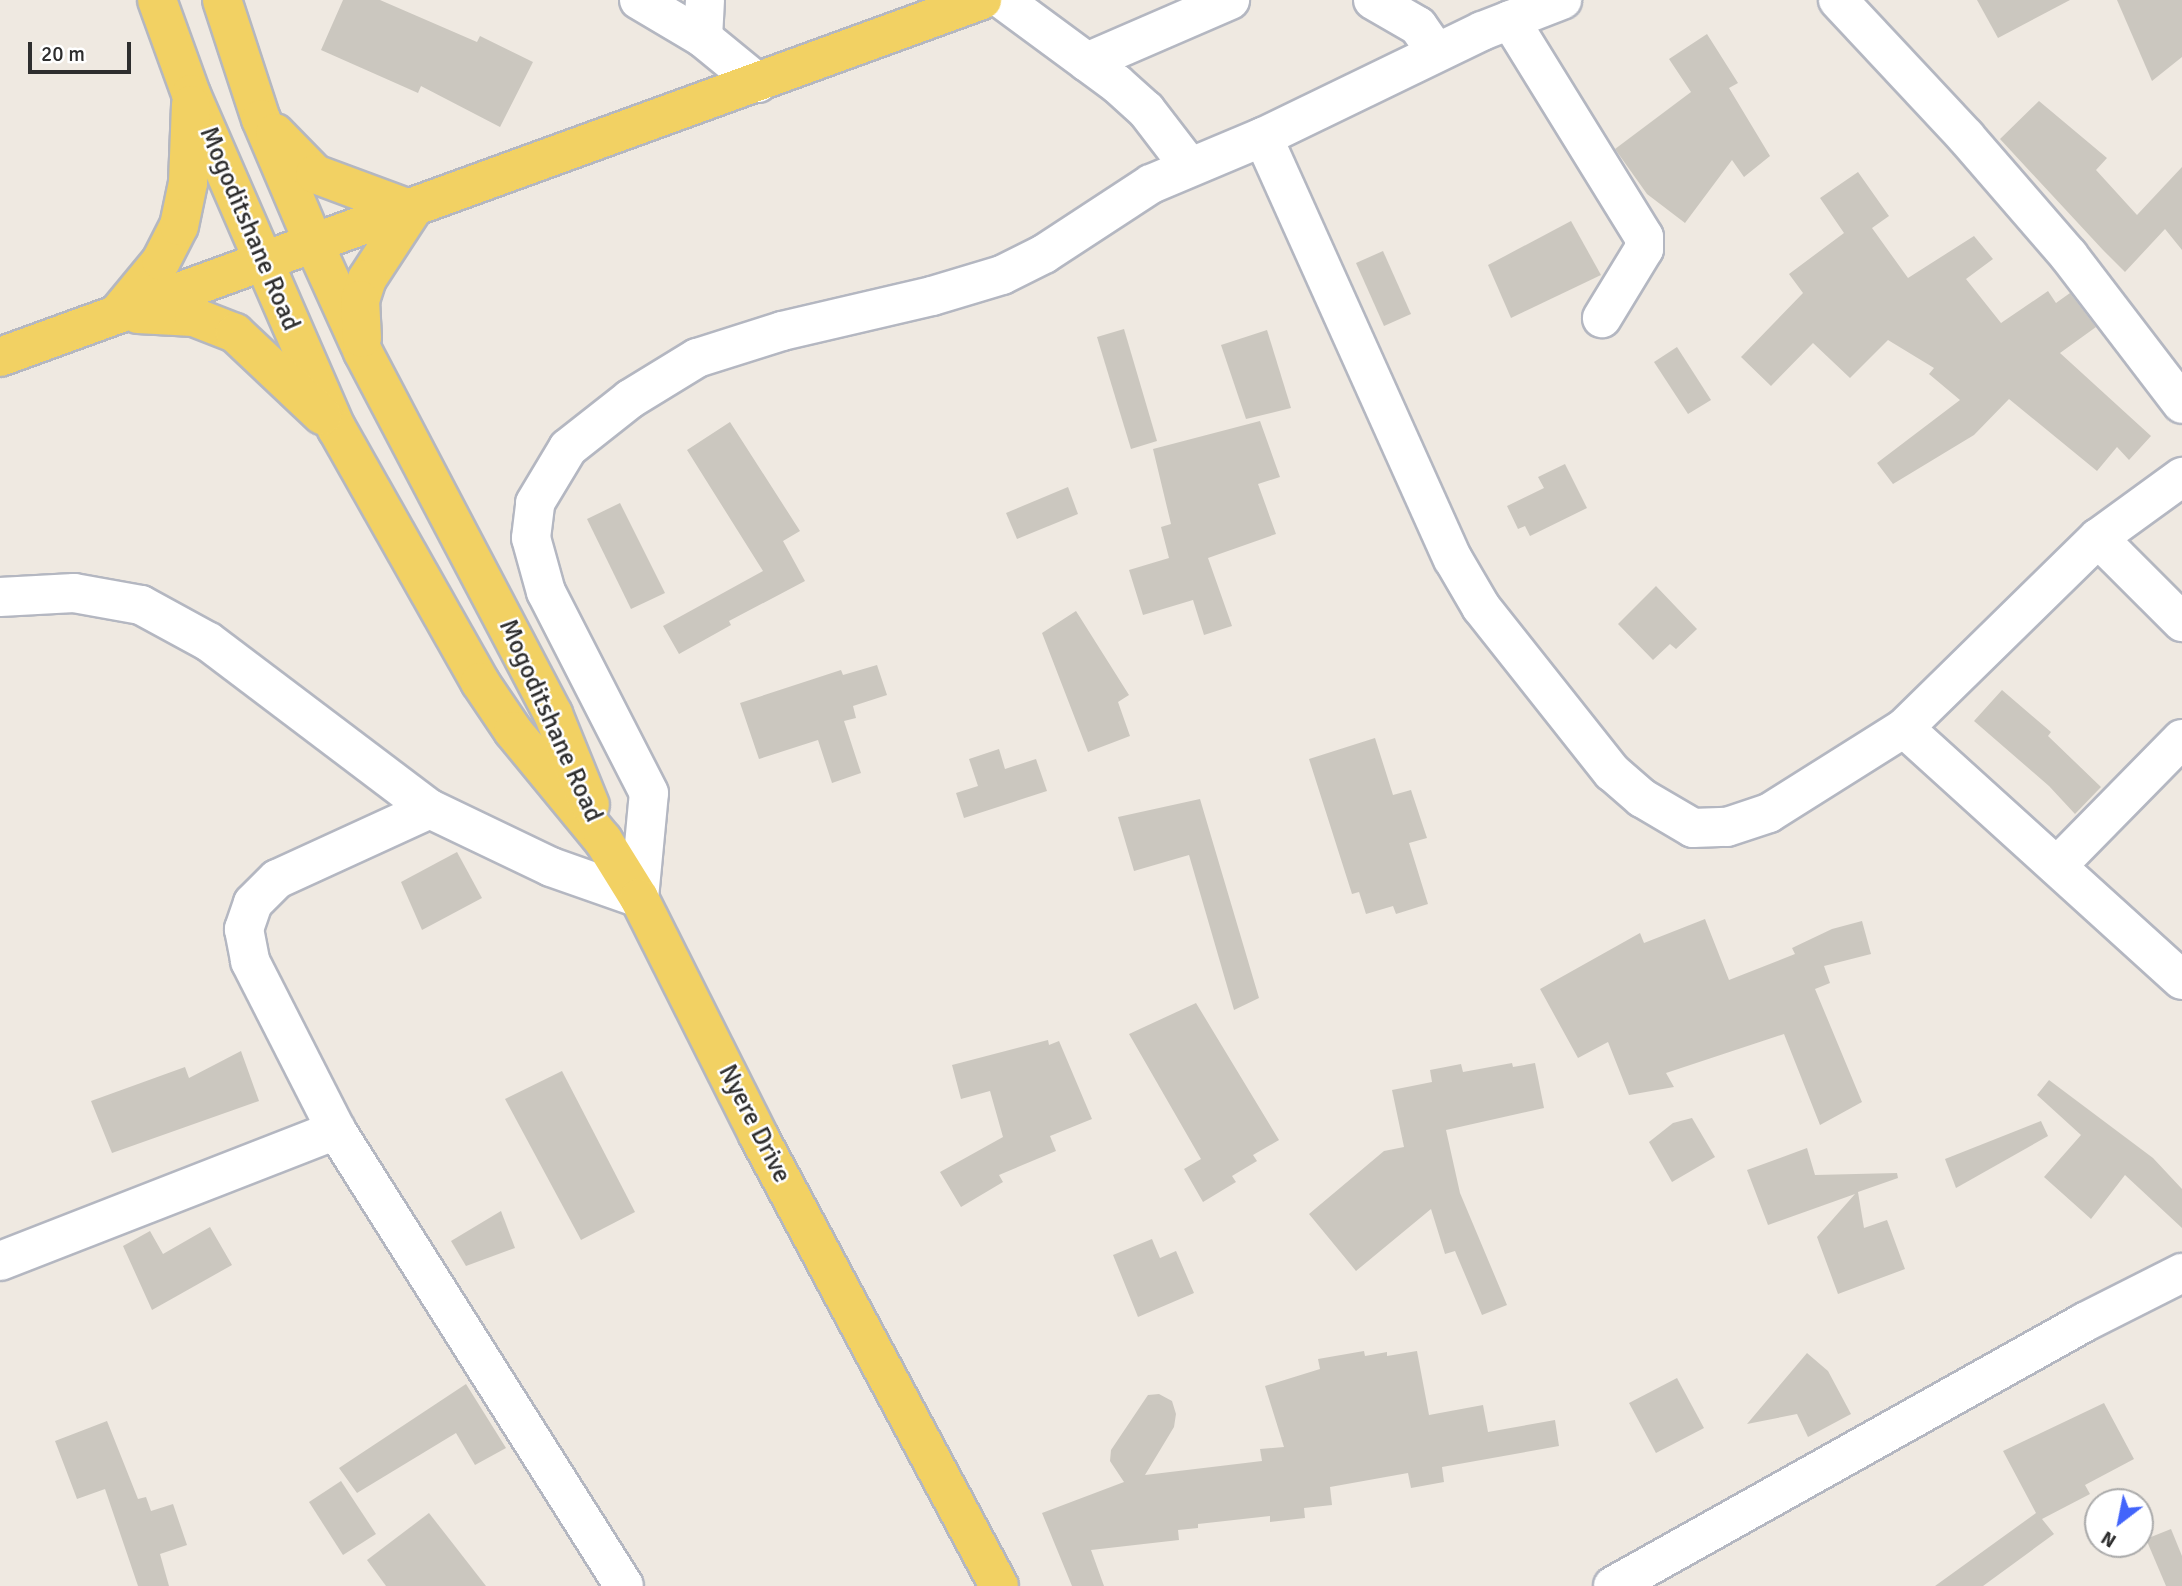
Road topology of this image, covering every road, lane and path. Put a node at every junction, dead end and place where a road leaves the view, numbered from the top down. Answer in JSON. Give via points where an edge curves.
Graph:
{"nodes":[{"id":1,"x":157,"y":0,"type":"edge"},
{"id":2,"x":222,"y":0,"type":"edge"},
{"id":3,"x":639,"y":0,"type":"edge"},
{"id":4,"x":705,"y":0,"type":"edge"},
{"id":5,"x":982,"y":0,"type":"edge"},
{"id":6,"x":1003,"y":0,"type":"edge"},
{"id":7,"x":1230,"y":0,"type":"edge"},
{"id":8,"x":1373,"y":0,"type":"edge"},
{"id":9,"x":1562,"y":0,"type":"edge"},
{"id":10,"x":1838,"y":0,"type":"edge"},
{"id":11,"x":1510,"y":20,"type":"junction"},
{"id":12,"x":703,"y":38,"type":"junction"},
{"id":13,"x":1436,"y":52,"type":"junction"},
{"id":14,"x":1087,"y":62,"type":"junction"},
{"id":15,"x":758,"y":83,"type":"junction"},
{"id":16,"x":191,"y":94,"type":"junction"},
{"id":17,"x":261,"y":119,"type":"junction"},
{"id":18,"x":1263,"y":136,"type":"junction"},
{"id":19,"x":1189,"y":166,"type":"junction"},
{"id":20,"x":412,"y":210,"type":"junction"},
{"id":21,"x":314,"y":244,"type":"junction"},
{"id":22,"x":262,"y":263,"type":"junction"},
{"id":23,"x":118,"y":313,"type":"junction"},
{"id":24,"x":1602,"y":318,"type":"dead end"},
{"id":25,"x":363,"y":352,"type":"junction"},
{"id":26,"x":0,"y":357,"type":"edge"},
{"id":27,"x":2182,"y":404,"type":"edge"},
{"id":28,"x":337,"y":429,"type":"junction"},
{"id":29,"x":2182,"y":477,"type":"edge"},
{"id":30,"x":2098,"y":538,"type":"junction"},
{"id":31,"x":0,"y":597,"type":"edge"},
{"id":32,"x":2182,"y":622,"type":"edge"},
{"id":33,"x":1904,"y":728,"type":"junction"},
{"id":34,"x":2182,"y":739,"type":"edge"},
{"id":35,"x":430,"y":809,"type":"junction"},
{"id":36,"x":603,"y":839,"type":"junction"},
{"id":37,"x":2057,"y":866,"type":"junction"},
{"id":38,"x":639,"y":898,"type":"junction"},
{"id":39,"x":2182,"y":980,"type":"edge"},
{"id":40,"x":336,"y":1130,"type":"junction"},
{"id":41,"x":0,"y":1261,"type":"edge"},
{"id":42,"x":2182,"y":1273,"type":"edge"},
{"id":43,"x":615,"y":1583,"type":"edge"},
{"id":44,"x":999,"y":1586,"type":"edge"},
{"id":45,"x":1613,"y":1586,"type":"edge"}],
"edges":[{"from":1,"to":16,"type":"main road","name":"Mogoditshane Road"},
{"from":2,"to":17,"type":"main road","name":"Mogoditshane Road"},
{"from":3,"to":12,"type":"street"},
{"from":4,"to":12,"type":"street"},
{"from":5,"to":15,"type":"main road"},
{"from":6,"to":14,"type":"street"},
{"from":7,"to":14,"type":"street"},
{"from":8,"to":13,"type":"street","via":[[1418,26]]},
{"from":9,"to":11,"type":"street"},
{"from":10,"to":27,"type":"street","via":[[2069,256]]},
{"from":11,"to":13,"type":"street"},
{"from":11,"to":24,"type":"street","via":[[1644,237],[1644,249]]},
{"from":12,"to":15,"type":"street"},
{"from":13,"to":18,"type":"street"},
{"from":14,"to":19,"type":"street","via":[[1146,110]]},
{"from":15,"to":20,"type":"main road"},
{"from":16,"to":22,"type":"main road","name":"Mogoditshane Road"},
{"from":16,"to":23,"type":"main road","via":[[188,183],[179,226],[161,261]]},
{"from":17,"to":20,"type":"main road","via":[[316,174]]},
{"from":17,"to":21,"type":"main road","name":"Mogoditshane Road"},
{"from":18,"to":19,"type":"street"},
{"from":18,"to":33,"type":"street","via":[[1452,559],[1481,607],[1612,772],[1642,798],[1693,828],[1727,827],[1769,813]]},
{"from":19,"to":38,"type":"street","via":[[1151,184],[1044,254],[1002,275],[782,331],[697,358],[630,400],[568,448],[535,503],[531,538],[546,592],[649,793]]},
{"from":20,"to":21,"type":"main road"},
{"from":20,"to":25,"type":"main road","via":[[367,279],[360,300]]},
{"from":21,"to":22,"type":"main road"},
{"from":21,"to":25,"type":"main road","name":"Mogoditshane Road"},
{"from":22,"to":23,"type":"main road"},
{"from":22,"to":28,"type":"main road","name":"Mogoditshane Road"},
{"from":23,"to":26,"type":"main road"},
{"from":23,"to":28,"type":"main road","via":[[194,317],[235,333]]},
{"from":25,"to":36,"type":"main road","name":"Mogoditshane Road","via":[[524,657]]},
{"from":28,"to":36,"type":"main road","name":"Mogoditshane Road","via":[[480,682],[513,731]]},
{"from":29,"to":30,"type":"street"},
{"from":30,"to":32,"type":"street"},
{"from":30,"to":33,"type":"street"},
{"from":31,"to":35,"type":"street","via":[[74,593],[141,605],[209,642]]},
{"from":33,"to":37,"type":"street"},
{"from":34,"to":37,"type":"street"},
{"from":35,"to":38,"type":"street","via":[[551,867]]},
{"from":35,"to":40,"type":"street","via":[[277,879],[253,902],[244,929],[250,961]]},
{"from":36,"to":38,"type":"main road","name":"Nyere Drive"},
{"from":37,"to":39,"type":"street"},
{"from":38,"to":44,"type":"main road","name":"Nyere Drive","via":[[902,1409]]},
{"from":40,"to":41,"type":"street"},
{"from":40,"to":43,"type":"street"},
{"from":42,"to":45,"type":"street","via":[[2085,1322]]}]}
